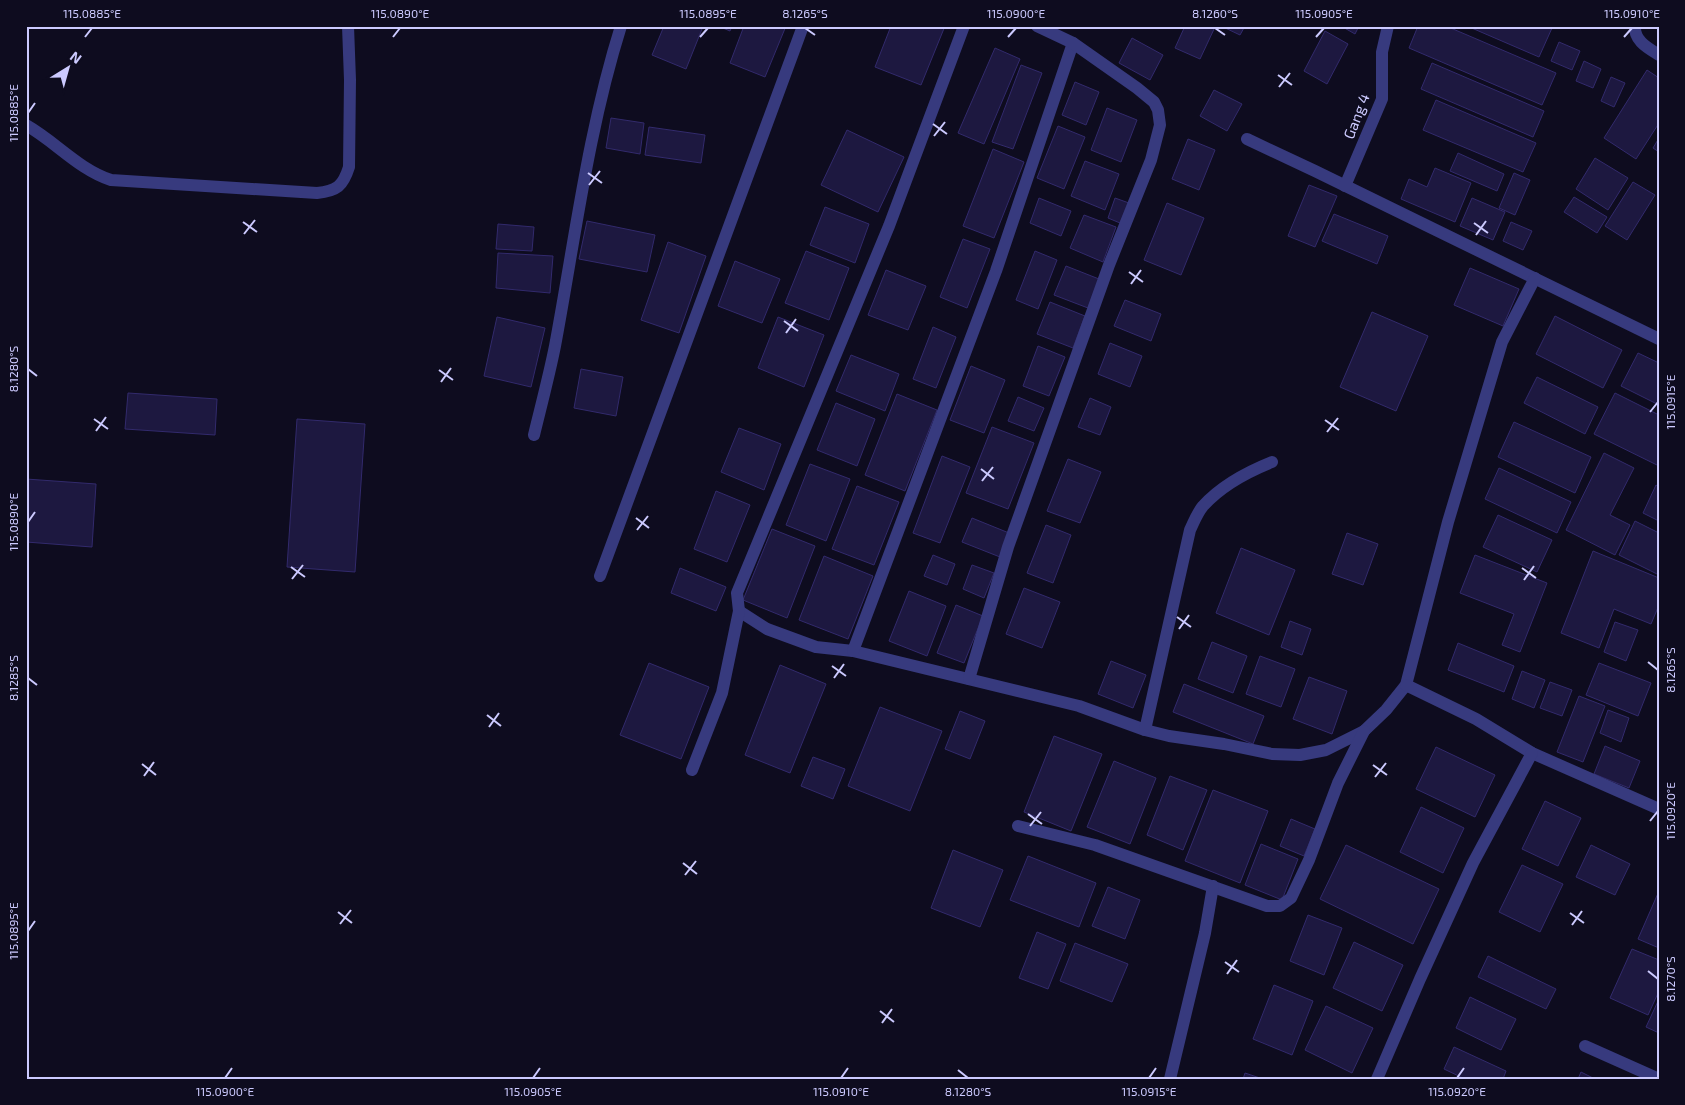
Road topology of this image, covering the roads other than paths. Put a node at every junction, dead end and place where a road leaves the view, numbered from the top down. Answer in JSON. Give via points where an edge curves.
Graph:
{"nodes":[{"id":1,"x":348,"y":26,"type":"edge"},
{"id":2,"x":621,"y":26,"type":"edge"},
{"id":3,"x":803,"y":26,"type":"edge"},
{"id":4,"x":964,"y":26,"type":"edge"},
{"id":5,"x":1037,"y":26,"type":"edge"},
{"id":6,"x":1388,"y":26,"type":"edge"},
{"id":7,"x":1635,"y":26,"type":"edge"},
{"id":8,"x":1073,"y":43,"type":"junction"},
{"id":9,"x":1659,"y":55,"type":"edge"},
{"id":10,"x":26,"y":125,"type":"edge"},
{"id":11,"x":1247,"y":139,"type":"dead end"},
{"id":12,"x":1345,"y":186,"type":"junction"},
{"id":13,"x":1536,"y":278,"type":"junction"},
{"id":14,"x":1659,"y":339,"type":"edge"},
{"id":15,"x":534,"y":435,"type":"dead end"},
{"id":16,"x":1272,"y":462,"type":"dead end"},
{"id":17,"x":600,"y":576,"type":"dead end"},
{"id":18,"x":739,"y":611,"type":"junction"},
{"id":19,"x":853,"y":651,"type":"junction"},
{"id":20,"x":970,"y":679,"type":"junction"},
{"id":21,"x":1406,"y":685,"type":"junction"},
{"id":22,"x":1146,"y":730,"type":"junction"},
{"id":23,"x":1364,"y":732,"type":"junction"},
{"id":24,"x":1532,"y":753,"type":"junction"},
{"id":25,"x":692,"y":770,"type":"dead end"},
{"id":26,"x":1658,"y":804,"type":"edge"},
{"id":27,"x":1018,"y":826,"type":"dead end"},
{"id":28,"x":1213,"y":886,"type":"junction"},
{"id":29,"x":1586,"y":1046,"type":"dead end"},
{"id":30,"x":1170,"y":1079,"type":"edge"},
{"id":31,"x":1377,"y":1079,"type":"edge"},
{"id":32,"x":1659,"y":1079,"type":"edge"}],
"edges":[{"from":1,"to":10,"type":"street","via":[[349,167],[339,187],[330,191],[317,193],[110,180],[85,169]]},
{"from":2,"to":15,"type":"street","via":[[591,144],[554,347]]},
{"from":3,"to":17,"type":"street"},
{"from":4,"to":18,"type":"street","via":[[890,226],[737,593]]},
{"from":5,"to":8,"type":"street"},
{"from":6,"to":12,"type":"street","name":"Gang 4","via":[[1382,52],[1382,99]]},
{"from":7,"to":9,"type":"street","via":[[1634,33],[1642,44]]},
{"from":8,"to":19,"type":"street","via":[[996,271]]},
{"from":8,"to":20,"type":"street","via":[[1154,102],[1160,124],[1151,160],[1109,265],[1008,547]]},
{"from":11,"to":12,"type":"street"},
{"from":12,"to":13,"type":"street"},
{"from":13,"to":14,"type":"street"},
{"from":13,"to":21,"type":"street","via":[[1502,342],[1448,522]]},
{"from":16,"to":22,"type":"street","via":[[1224,488],[1202,508],[1190,530]]},
{"from":18,"to":19,"type":"street","via":[[767,629],[816,647]]},
{"from":18,"to":25,"type":"street","via":[[722,693]]},
{"from":19,"to":20,"type":"street"},
{"from":20,"to":22,"type":"street","via":[[1079,706]]},
{"from":21,"to":23,"type":"street"},
{"from":21,"to":24,"type":"street","via":[[1476,719]]},
{"from":22,"to":23,"type":"street","via":[[1272,754],[1300,755],[1326,750]]},
{"from":23,"to":28,"type":"street","via":[[1338,783],[1291,898],[1280,906],[1266,906]]},
{"from":24,"to":26,"type":"street"},
{"from":24,"to":31,"type":"street","via":[[1473,864]]},
{"from":27,"to":28,"type":"street","via":[[1095,845]]},
{"from":28,"to":30,"type":"street"},
{"from":29,"to":32,"type":"street"}]}
